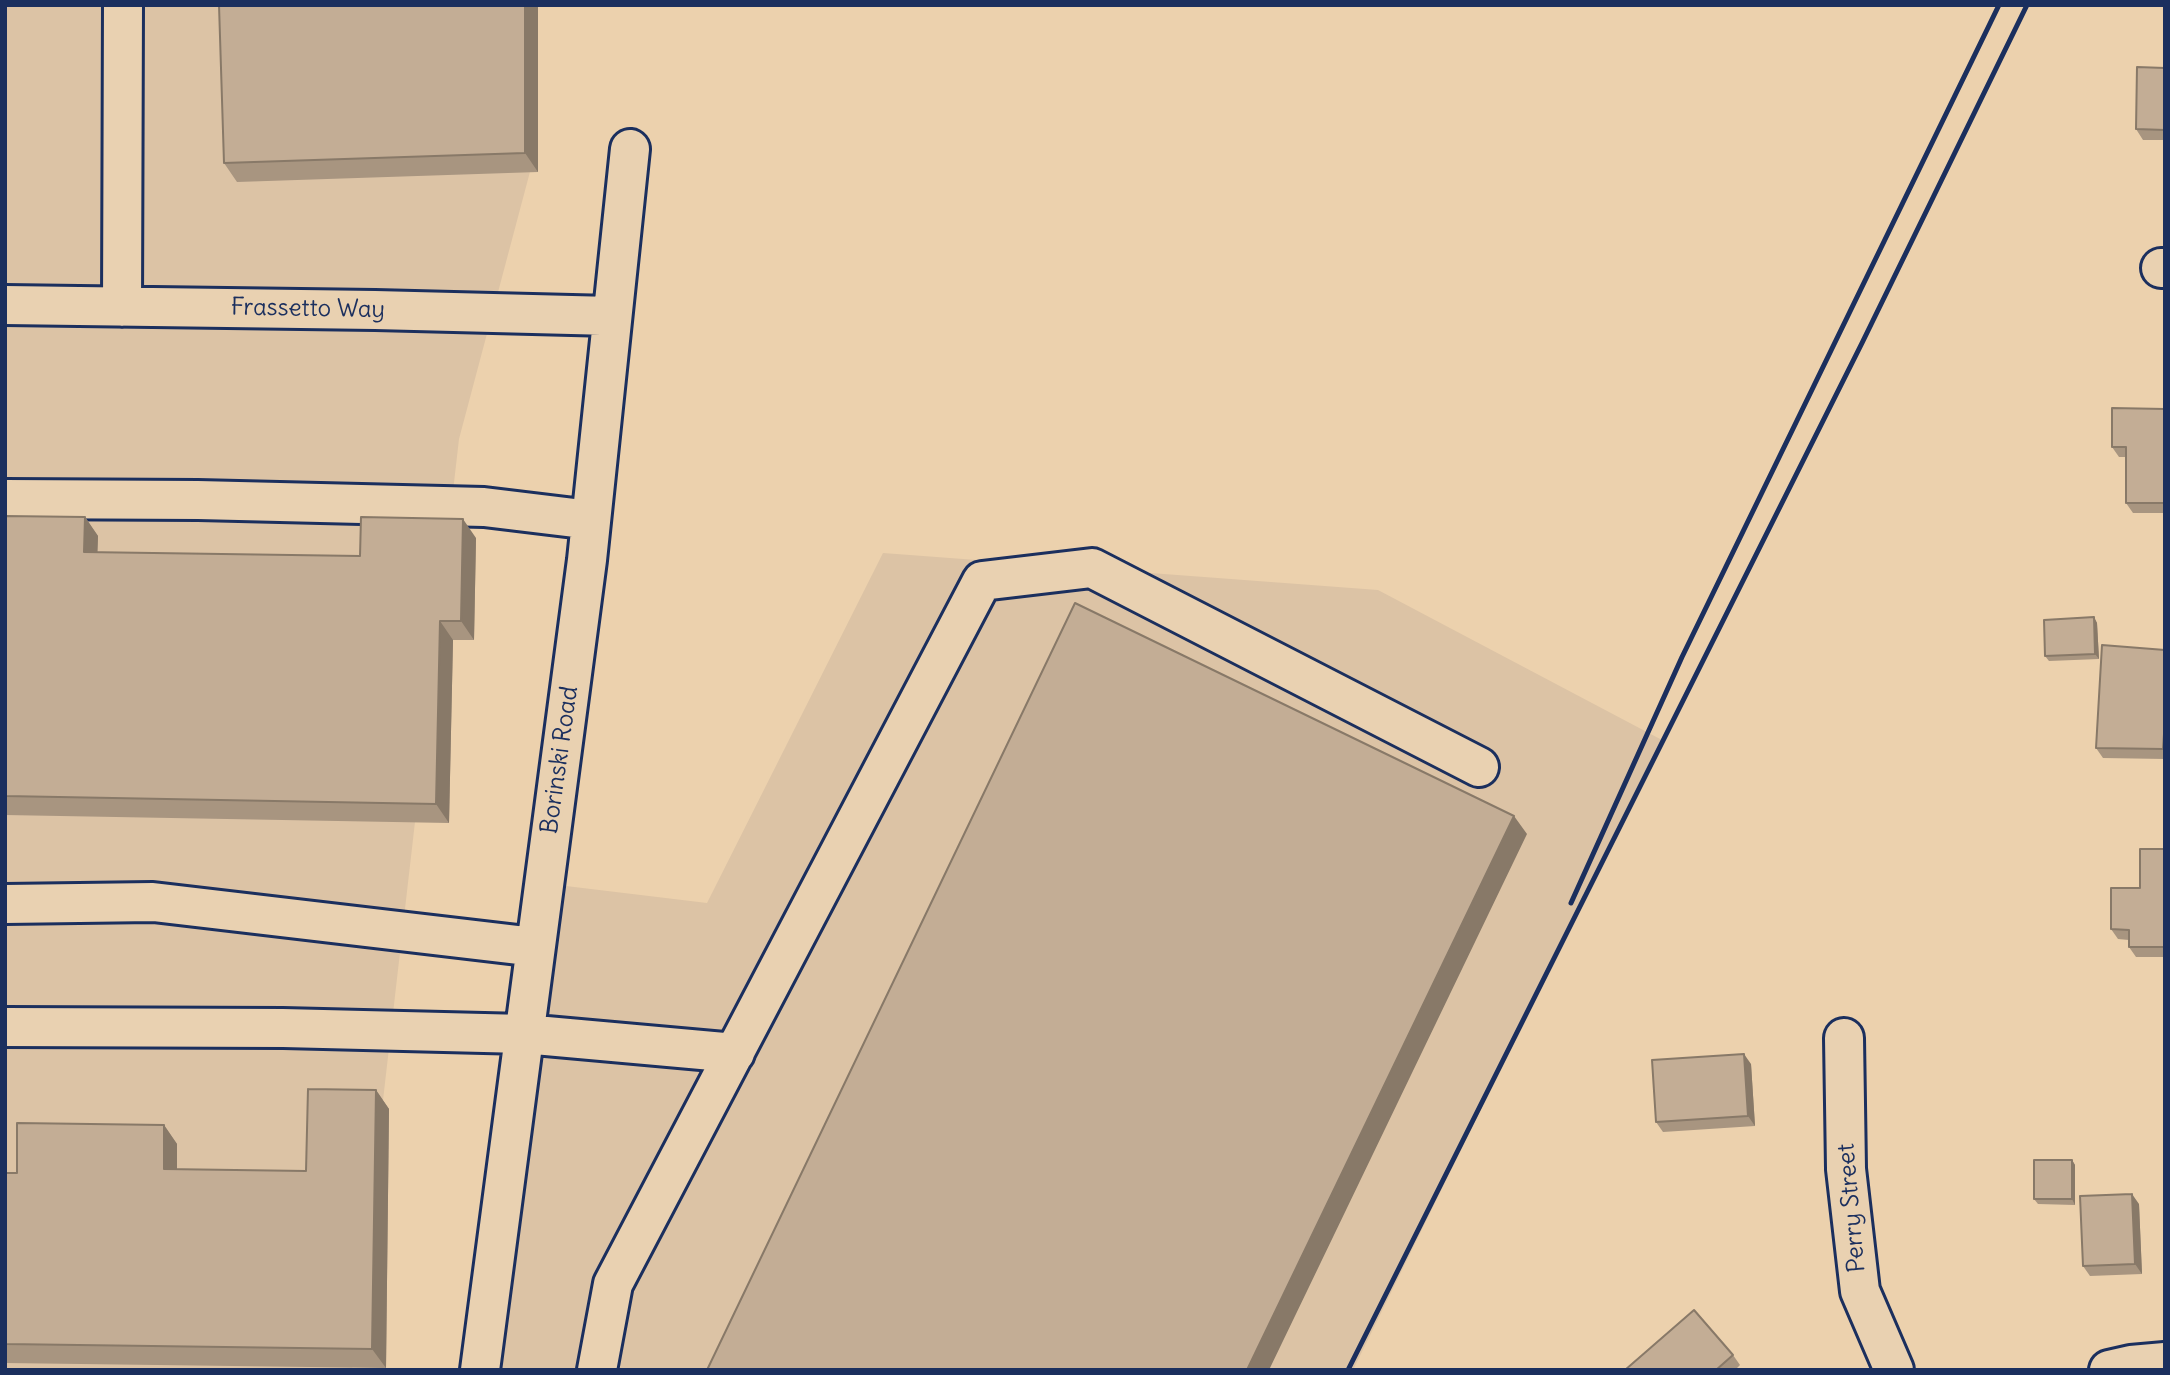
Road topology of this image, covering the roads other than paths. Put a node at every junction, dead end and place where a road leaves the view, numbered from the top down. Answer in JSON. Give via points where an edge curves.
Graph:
{"nodes":[{"id":1,"x":123,"y":5,"type":"edge"},
{"id":2,"x":630,"y":149,"type":"dead end"},
{"id":3,"x":5,"y":305,"type":"edge"},
{"id":4,"x":122,"y":307,"type":"junction"},
{"id":5,"x":611,"y":316,"type":"junction"},
{"id":6,"x":5,"y":499,"type":"edge"},
{"id":7,"x":591,"y":520,"type":"junction"},
{"id":8,"x":1479,"y":767,"type":"dead end"},
{"id":9,"x":5,"y":904,"type":"edge"},
{"id":10,"x":535,"y":947,"type":"junction"},
{"id":11,"x":5,"y":1027,"type":"edge"},
{"id":12,"x":524,"y":1034,"type":"junction"},
{"id":13,"x":1844,"y":1038,"type":"dead end"},
{"id":14,"x":735,"y":1053,"type":"junction"},
{"id":15,"x":2165,"y":1362,"type":"edge"},
{"id":16,"x":480,"y":1370,"type":"edge"},
{"id":17,"x":597,"y":1370,"type":"edge"},
{"id":18,"x":1894,"y":1370,"type":"edge"},
{"id":19,"x":2109,"y":1370,"type":"edge"}],
"edges":[{"from":1,"to":4,"type":"street"},
{"from":2,"to":5,"type":"street","name":"Borinski Road"},
{"from":3,"to":4,"type":"street","name":"Frassetto Way"},
{"from":4,"to":5,"type":"street","name":"Frassetto Way"},
{"from":5,"to":7,"type":"street","name":"Borinski Road"},
{"from":6,"to":7,"type":"street","via":[[484,507]]},
{"from":7,"to":10,"type":"street","name":"Borinski Road"},
{"from":8,"to":14,"type":"street","via":[[1091,568],[982,581]]},
{"from":9,"to":10,"type":"street","via":[[153,902]]},
{"from":10,"to":12,"type":"street","name":"Borinski Road"},
{"from":11,"to":12,"type":"street"},
{"from":12,"to":14,"type":"street"},
{"from":12,"to":16,"type":"street","name":"Borinski Road"},
{"from":13,"to":18,"type":"street","name":"Perry Street","via":[[1846,1169],[1860,1291]]},
{"from":14,"to":17,"type":"street","via":[[613,1284]]},
{"from":15,"to":19,"type":"street"}]}
